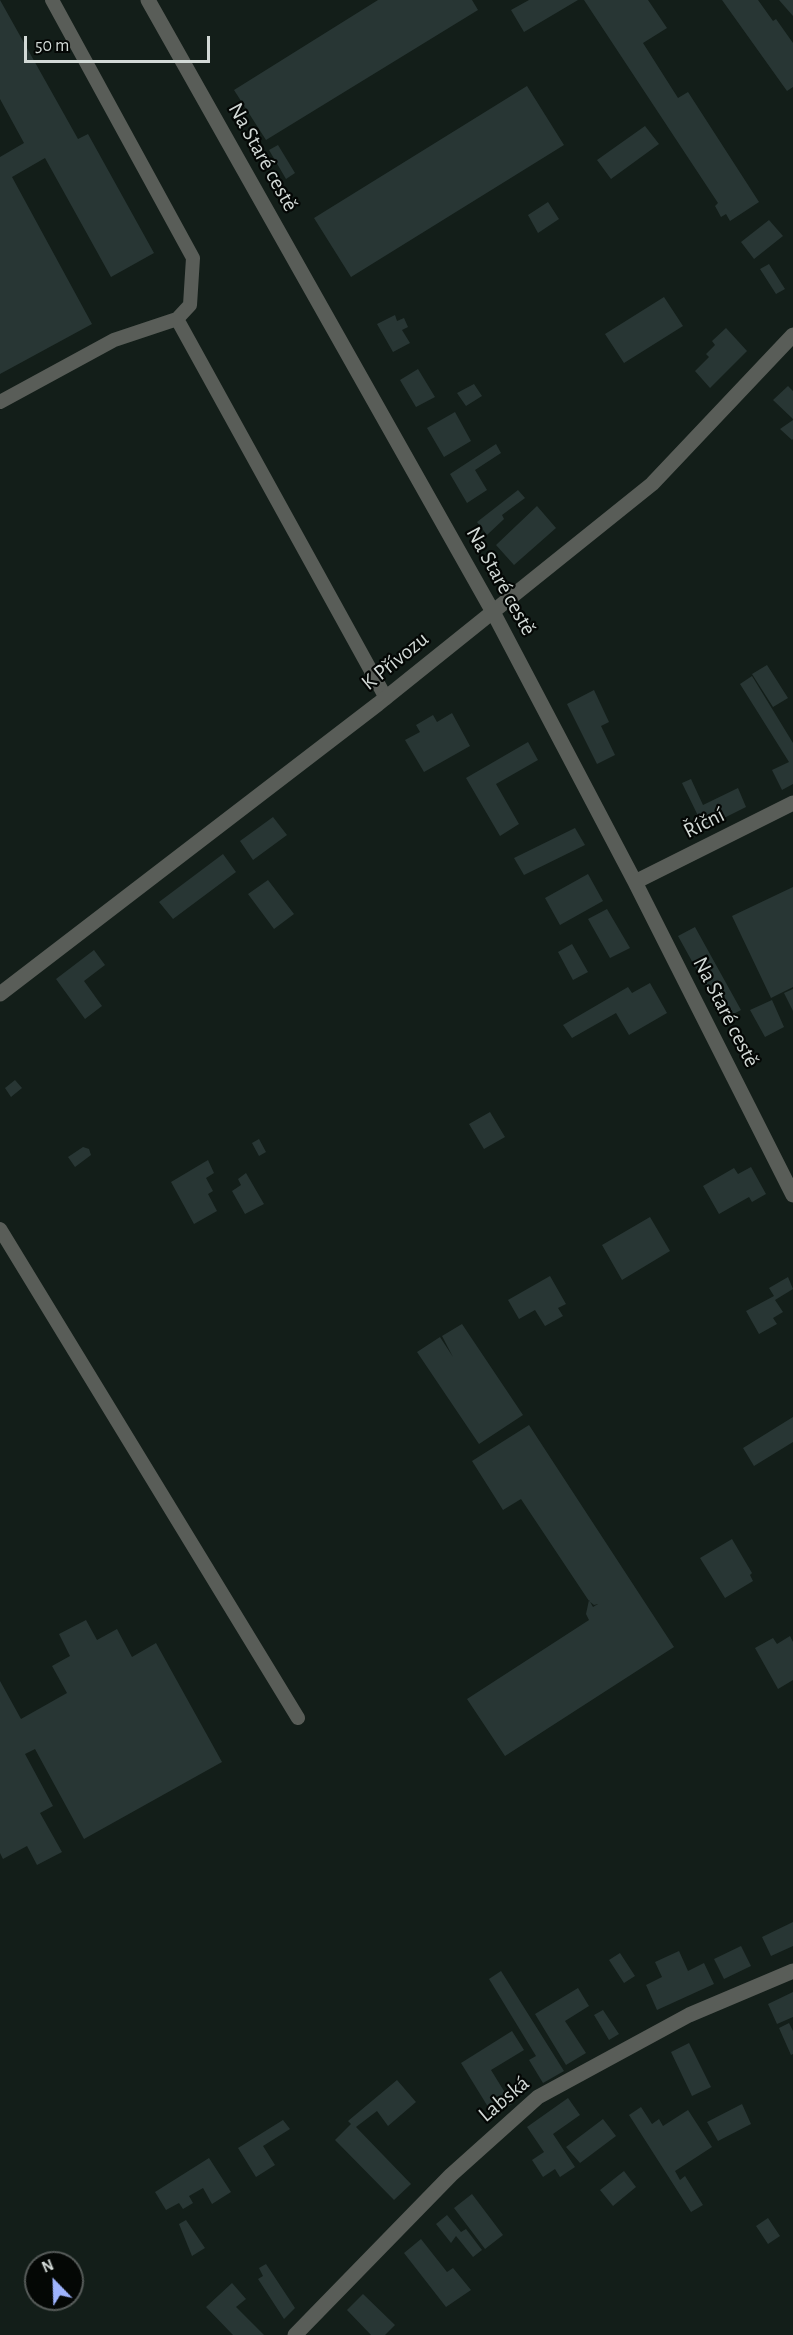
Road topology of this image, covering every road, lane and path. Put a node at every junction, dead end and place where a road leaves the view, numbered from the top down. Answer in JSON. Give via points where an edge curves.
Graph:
{"nodes":[{"id":1,"x":52,"y":0,"type":"edge"},
{"id":2,"x":148,"y":0,"type":"edge"},
{"id":3,"x":177,"y":319,"type":"junction"},
{"id":4,"x":793,"y":335,"type":"edge"},
{"id":5,"x":0,"y":402,"type":"edge"},
{"id":6,"x":493,"y":612,"type":"junction"},
{"id":7,"x":386,"y":698,"type":"junction"},
{"id":8,"x":793,"y":803,"type":"edge"},
{"id":9,"x":635,"y":882,"type":"junction"},
{"id":10,"x":0,"y":994,"type":"edge"},
{"id":11,"x":793,"y":1195,"type":"edge"},
{"id":12,"x":0,"y":1229,"type":"edge"},
{"id":13,"x":298,"y":1718,"type":"dead end"},
{"id":14,"x":793,"y":1971,"type":"edge"},
{"id":15,"x":295,"y":2335,"type":"edge"}],
"edges":[{"from":1,"to":3,"type":"lane","via":[[193,258],[189,305]]},
{"from":2,"to":6,"type":"street","name":"Na Staré cestě"},
{"from":3,"to":5,"type":"lane","via":[[114,340]]},
{"from":3,"to":7,"type":"lane"},
{"from":4,"to":6,"type":"street","name":"K Přívozu","via":[[652,484]]},
{"from":6,"to":7,"type":"street","name":"K Přívozu"},
{"from":6,"to":9,"type":"street","name":"Na Staré cestě"},
{"from":7,"to":10,"type":"street","name":"K Přívozu"},
{"from":8,"to":9,"type":"street","name":"Říční"},
{"from":9,"to":11,"type":"street","name":"Na Staré cestě"},
{"from":12,"to":13,"type":"lane"},
{"from":14,"to":15,"type":"street","name":"Labská","via":[[689,2015],[538,2097],[452,2175]]}]}
